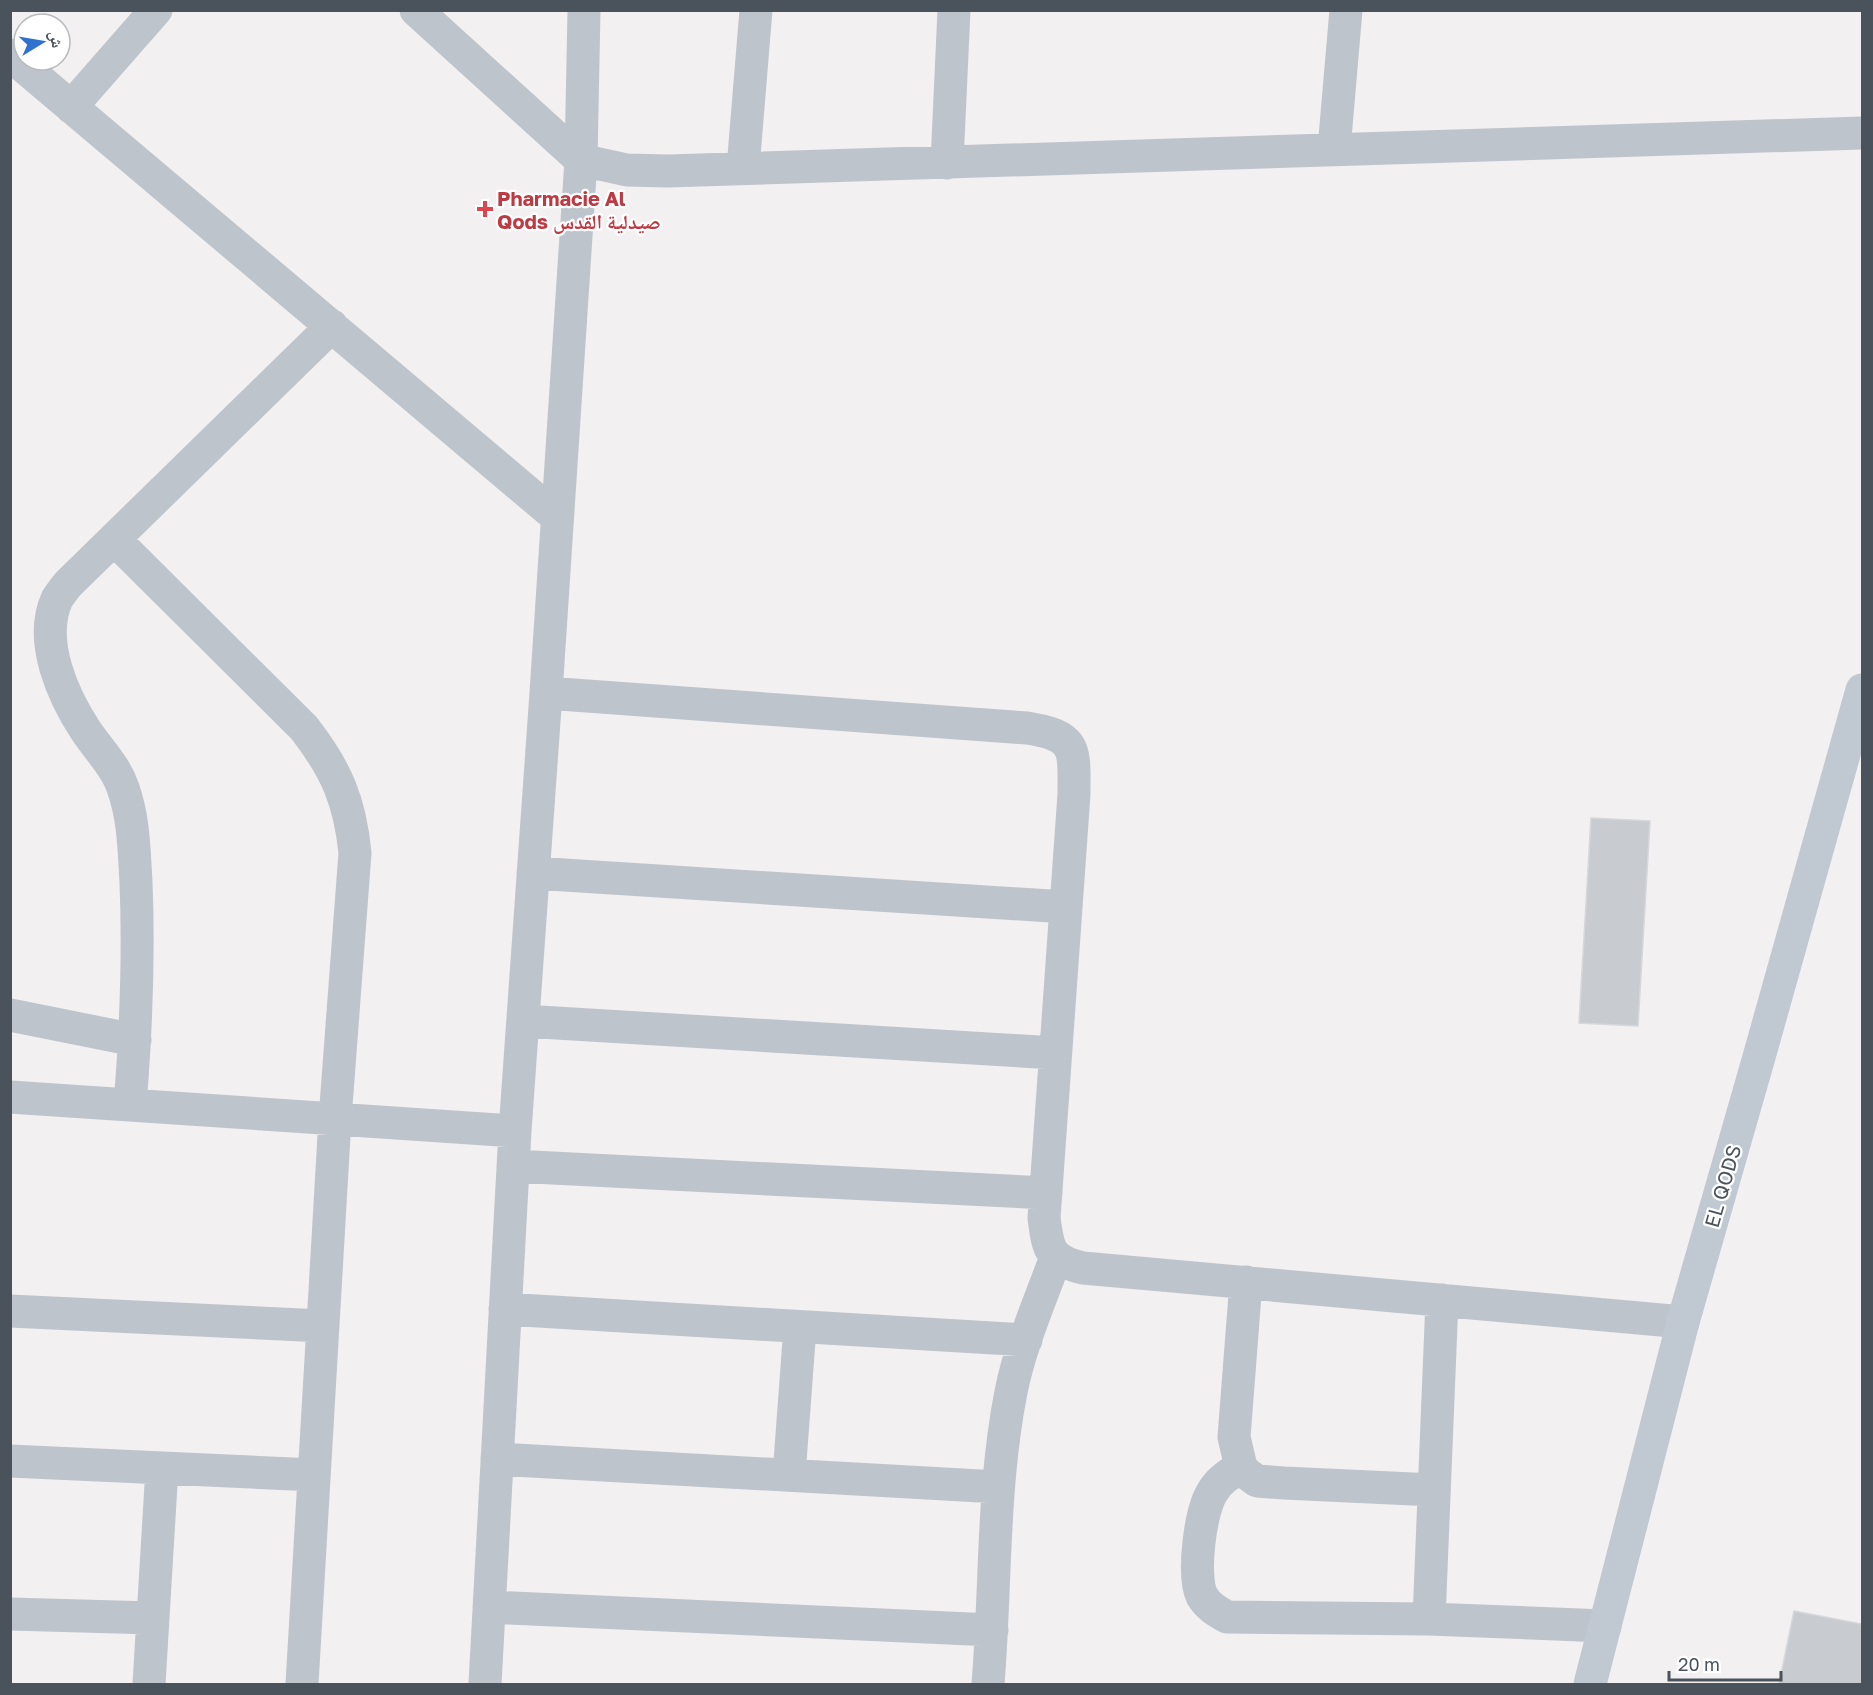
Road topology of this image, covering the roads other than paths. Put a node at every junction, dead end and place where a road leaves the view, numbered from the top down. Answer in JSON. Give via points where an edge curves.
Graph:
{"nodes":[{"id":1,"x":156,"y":10,"type":"edge"},
{"id":2,"x":416,"y":10,"type":"edge"},
{"id":3,"x":584,"y":10,"type":"edge"},
{"id":4,"x":756,"y":10,"type":"edge"},
{"id":5,"x":954,"y":10,"type":"edge"},
{"id":6,"x":1346,"y":10,"type":"edge"},
{"id":7,"x":10,"y":55,"type":"edge"},
{"id":8,"x":71,"y":106,"type":"junction"},
{"id":9,"x":1863,"y":133,"type":"edge"},
{"id":10,"x":1334,"y":149,"type":"junction"},
{"id":11,"x":580,"y":160,"type":"junction"},
{"id":12,"x":947,"y":163,"type":"junction"},
{"id":13,"x":743,"y":168,"type":"junction"},
{"id":14,"x":332,"y":326,"type":"junction"},
{"id":15,"x":557,"y":518,"type":"junction"},
{"id":16,"x":114,"y":539,"type":"junction"},
{"id":17,"x":1863,"y":690,"type":"edge"},
{"id":18,"x":546,"y":693,"type":"junction"},
{"id":19,"x":533,"y":873,"type":"junction"},
{"id":20,"x":1066,"y":907,"type":"junction"},
{"id":21,"x":10,"y":1015,"type":"edge"},
{"id":22,"x":523,"y":1021,"type":"junction"},
{"id":23,"x":135,"y":1040,"type":"junction"},
{"id":24,"x":1055,"y":1053,"type":"junction"},
{"id":25,"x":10,"y":1097,"type":"edge"},
{"id":26,"x":130,"y":1105,"type":"junction"},
{"id":27,"x":335,"y":1119,"type":"junction"},
{"id":28,"x":515,"y":1131,"type":"junction"},
{"id":29,"x":513,"y":1166,"type":"junction"},
{"id":30,"x":1046,"y":1193,"type":"junction"},
{"id":31,"x":1056,"y":1257,"type":"junction"},
{"id":32,"x":1246,"y":1282,"type":"junction"},
{"id":33,"x":1442,"y":1300,"type":"junction"},
{"id":34,"x":505,"y":1309,"type":"junction"},
{"id":35,"x":10,"y":1311,"type":"edge"},
{"id":36,"x":1683,"y":1322,"type":"junction"},
{"id":37,"x":323,"y":1326,"type":"junction"},
{"id":38,"x":800,"y":1327,"type":"junction"},
{"id":39,"x":1026,"y":1340,"type":"junction"},
{"id":40,"x":497,"y":1459,"type":"junction"},
{"id":41,"x":10,"y":1461,"type":"edge"},
{"id":42,"x":1241,"y":1467,"type":"junction"},
{"id":43,"x":162,"y":1468,"type":"junction"},
{"id":44,"x":314,"y":1475,"type":"junction"},
{"id":45,"x":789,"y":1475,"type":"junction"},
{"id":46,"x":998,"y":1487,"type":"junction"},
{"id":47,"x":1434,"y":1491,"type":"junction"},
{"id":48,"x":489,"y":1607,"type":"junction"},
{"id":49,"x":10,"y":1614,"type":"edge"},
{"id":50,"x":153,"y":1618,"type":"junction"},
{"id":51,"x":1430,"y":1619,"type":"junction"},
{"id":52,"x":1605,"y":1626,"type":"junction"},
{"id":53,"x":993,"y":1630,"type":"junction"},
{"id":54,"x":149,"y":1684,"type":"edge"},
{"id":55,"x":302,"y":1684,"type":"edge"},
{"id":56,"x":484,"y":1684,"type":"edge"},
{"id":57,"x":988,"y":1684,"type":"edge"},
{"id":58,"x":1590,"y":1684,"type":"edge"}],
"edges":[{"from":1,"to":8,"type":"street"},
{"from":2,"to":11,"type":"street"},
{"from":3,"to":11,"type":"street"},
{"from":4,"to":13,"type":"street"},
{"from":5,"to":12,"type":"street"},
{"from":6,"to":10,"type":"street"},
{"from":7,"to":8,"type":"street"},
{"from":8,"to":14,"type":"street"},
{"from":9,"to":10,"type":"street"},
{"from":10,"to":12,"type":"street"},
{"from":11,"to":13,"type":"street","via":[[627,170]]},
{"from":11,"to":15,"type":"street"},
{"from":12,"to":13,"type":"street"},
{"from":14,"to":15,"type":"street"},
{"from":14,"to":16,"type":"street"},
{"from":15,"to":18,"type":"street"},
{"from":16,"to":23,"type":"street","via":[[58,598],[52,617],[53,658],[68,702],[120,780],[133,820],[138,923]]},
{"from":16,"to":27,"type":"street","via":[[304,728],[322,751],[344,798],[356,854]]},
{"from":17,"to":36,"type":"street","name":"EL QODS"},
{"from":18,"to":19,"type":"street"},
{"from":18,"to":20,"type":"street","via":[[1027,728],[1059,737],[1070,746],[1074,771]]},
{"from":19,"to":20,"type":"street"},
{"from":19,"to":22,"type":"street"},
{"from":20,"to":24,"type":"street"},
{"from":21,"to":23,"type":"street"},
{"from":22,"to":24,"type":"street"},
{"from":22,"to":28,"type":"street"},
{"from":23,"to":26,"type":"street"},
{"from":24,"to":30,"type":"street"},
{"from":25,"to":26,"type":"street"},
{"from":26,"to":27,"type":"street"},
{"from":27,"to":28,"type":"street"},
{"from":27,"to":37,"type":"street"},
{"from":28,"to":29,"type":"street"},
{"from":29,"to":30,"type":"street"},
{"from":29,"to":34,"type":"street"},
{"from":30,"to":31,"type":"street","via":[[1047,1241]]},
{"from":31,"to":32,"type":"street","via":[[1083,1268]]},
{"from":31,"to":39,"type":"street"},
{"from":32,"to":33,"type":"street"},
{"from":32,"to":42,"type":"street","via":[[1234,1437]]},
{"from":33,"to":36,"type":"street"},
{"from":33,"to":47,"type":"street"},
{"from":34,"to":38,"type":"street"},
{"from":34,"to":40,"type":"street"},
{"from":35,"to":37,"type":"street"},
{"from":36,"to":52,"type":"street","name":"EL QODS"},
{"from":37,"to":44,"type":"street"},
{"from":38,"to":39,"type":"street"},
{"from":38,"to":45,"type":"street"},
{"from":39,"to":46,"type":"street","via":[[1012,1389]]},
{"from":40,"to":45,"type":"street"},
{"from":40,"to":48,"type":"street"},
{"from":41,"to":43,"type":"street"},
{"from":42,"to":47,"type":"street","via":[[1257,1480]]},
{"from":42,"to":51,"type":"street","via":[[1213,1490],[1202,1524],[1198,1582],[1209,1606],[1227,1617]]},
{"from":43,"to":44,"type":"street"},
{"from":43,"to":50,"type":"street"},
{"from":44,"to":55,"type":"street"},
{"from":45,"to":46,"type":"street"},
{"from":46,"to":53,"type":"street"},
{"from":47,"to":51,"type":"street"},
{"from":48,"to":53,"type":"street"},
{"from":48,"to":56,"type":"street"},
{"from":49,"to":50,"type":"street"},
{"from":50,"to":54,"type":"street"},
{"from":51,"to":52,"type":"street"},
{"from":52,"to":58,"type":"street","name":"EL QODS"},
{"from":53,"to":57,"type":"street"}]}
